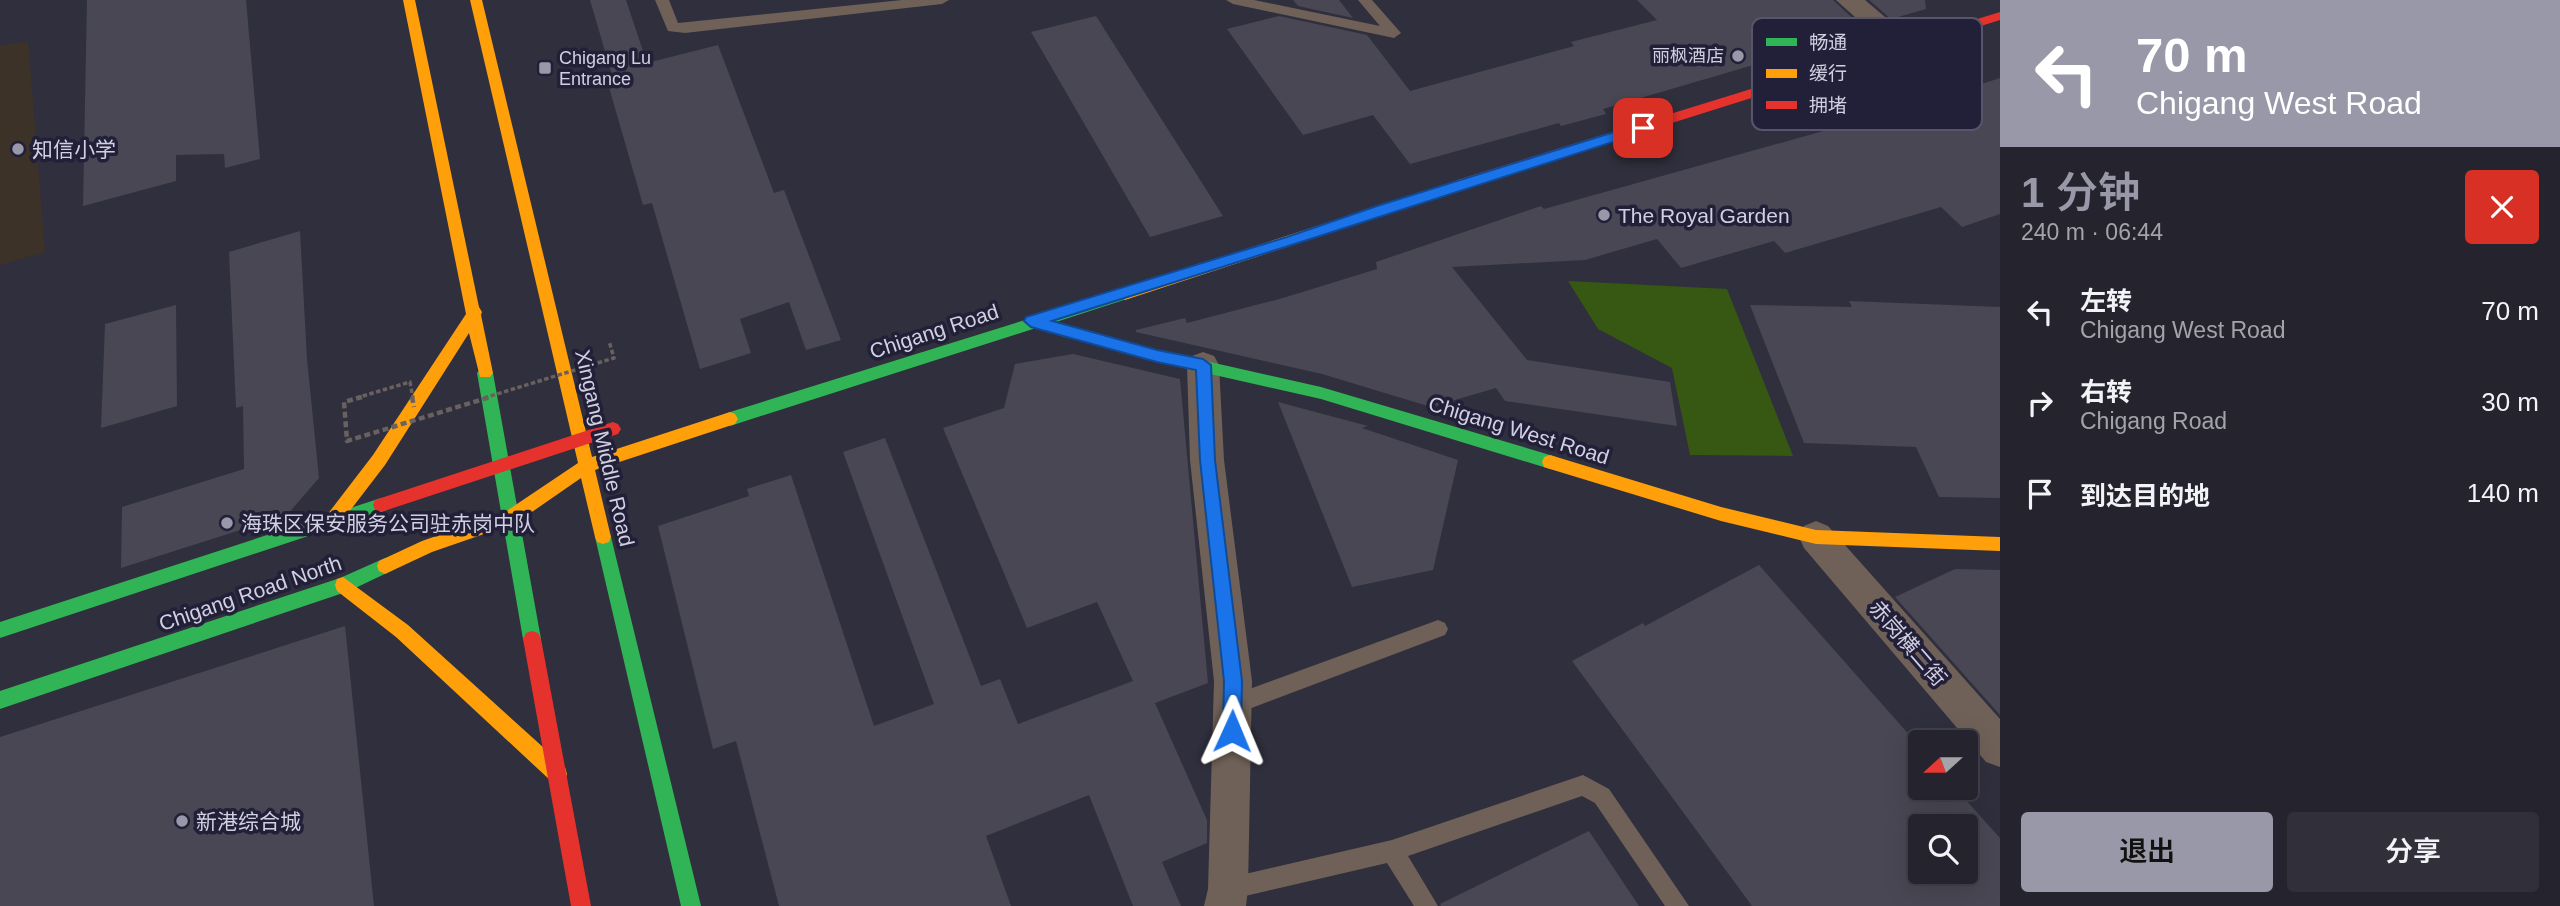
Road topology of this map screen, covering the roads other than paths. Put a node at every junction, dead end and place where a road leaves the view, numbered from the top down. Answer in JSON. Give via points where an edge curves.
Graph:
{"nodes":[{"id":1,"x":409,"y":0,"type":"edge"},
{"id":2,"x":476,"y":0,"type":"edge"},
{"id":3,"x":662,"y":0,"type":"edge"},
{"id":4,"x":773,"y":0,"type":"edge"},
{"id":5,"x":942,"y":0,"type":"edge"},
{"id":6,"x":1233,"y":0,"type":"edge"},
{"id":7,"x":1365,"y":0,"type":"edge"},
{"id":8,"x":1849,"y":0,"type":"edge"},
{"id":9,"x":890,"y":3,"type":"edge"},
{"id":10,"x":2000,"y":16,"type":"edge"},
{"id":11,"x":780,"y":17,"type":"junction"},
{"id":12,"x":1870,"y":18,"type":"edge"},
{"id":13,"x":1982,"y":22,"type":"edge"},
{"id":14,"x":1752,"y":94,"type":"edge"},
{"id":15,"x":1382,"y":209,"type":"junction"},
{"id":16,"x":1232,"y":242,"type":"dead end"},
{"id":17,"x":475,"y":312,"type":"junction"},
{"id":18,"x":1031,"y":321,"type":"junction"},
{"id":19,"x":1203,"y":365,"type":"junction"},
{"id":20,"x":631,"y":423,"type":"dead end"},
{"id":21,"x":581,"y":439,"type":"junction"},
{"id":22,"x":504,"y":464,"type":"junction"},
{"id":23,"x":588,"y":465,"type":"junction"},
{"id":24,"x":510,"y":517,"type":"junction"},
{"id":25,"x":333,"y":520,"type":"junction"},
{"id":26,"x":1816,"y":537,"type":"junction"},
{"id":27,"x":2000,"y":544,"type":"edge"},
{"id":28,"x":343,"y":585,"type":"junction"},
{"id":29,"x":1438,"y":628,"type":"dead end"},
{"id":30,"x":0,"y":630,"type":"edge"},
{"id":31,"x":0,"y":700,"type":"edge"},
{"id":32,"x":1233,"y":705,"type":"junction"},
{"id":33,"x":2000,"y":748,"type":"edge"},
{"id":34,"x":558,"y":774,"type":"junction"},
{"id":35,"x":1392,"y":851,"type":"junction"},
{"id":36,"x":1226,"y":897,"type":"edge"},
{"id":37,"x":581,"y":906,"type":"edge"},
{"id":38,"x":691,"y":906,"type":"edge"},
{"id":39,"x":1427,"y":906,"type":"edge"},
{"id":40,"x":1678,"y":906,"type":"edge"}],
"edges":[{"from":1,"to":17,"type":"main road"},
{"from":2,"to":21,"type":"main road","name":"Xingang Middle Road"},
{"from":3,"to":11,"type":"lane","via":[[673,27]]},
{"from":4,"to":11,"type":"lane"},
{"from":5,"to":9,"type":"lane"},
{"from":6,"to":7,"type":"lane","via":[[1394,33]]},
{"from":8,"to":12,"type":"street"},
{"from":9,"to":11,"type":"lane"},
{"from":10,"to":13,"type":"main road","name":"Chigang Road"},
{"from":14,"to":15,"type":"main road","name":"Chigang Road"},
{"from":15,"to":16,"type":"main road","name":"Chigang Road"},
{"from":15,"to":18,"type":"main road","name":"Chigang Road","via":[[1291,242]]},
{"from":17,"to":22,"type":"main road"},
{"from":17,"to":25,"type":"main road","via":[[379,460]]},
{"from":18,"to":19,"type":"main road","name":"Chigang West Road"},
{"from":18,"to":23,"type":"main road","name":"Chigang Road"},
{"from":19,"to":26,"type":"main road","name":"Chigang West Road","via":[[1321,393],[1721,514]]},
{"from":19,"to":32,"type":"street"},
{"from":20,"to":21,"type":"main road"},
{"from":21,"to":22,"type":"main road"},
{"from":21,"to":23,"type":"main road","name":"Xingang Middle Road"},
{"from":22,"to":24,"type":"main road"},
{"from":22,"to":25,"type":"main road","name":"Chigang Road North"},
{"from":23,"to":24,"type":"main road","name":"Chigang Road"},
{"from":23,"to":38,"type":"main road","name":"Xingang Middle Road"},
{"from":24,"to":28,"type":"main road","name":"Chigang Road North","via":[[428,546]]},
{"from":24,"to":34,"type":"main road"},
{"from":25,"to":30,"type":"main road","name":"Chigang Road North"},
{"from":26,"to":27,"type":"main road","name":"Chigang West Road"},
{"from":26,"to":33,"type":"street","name":"赤岗横二街"},
{"from":28,"to":31,"type":"main road","name":"Chigang Road North"},
{"from":28,"to":34,"type":"main road","via":[[402,631]]},
{"from":29,"to":32,"type":"lane"},
{"from":32,"to":36,"type":"street"},
{"from":34,"to":37,"type":"main road"},
{"from":35,"to":36,"type":"lane"},
{"from":35,"to":39,"type":"lane"},
{"from":35,"to":40,"type":"lane","via":[[1583,785],[1602,796]]}]}
